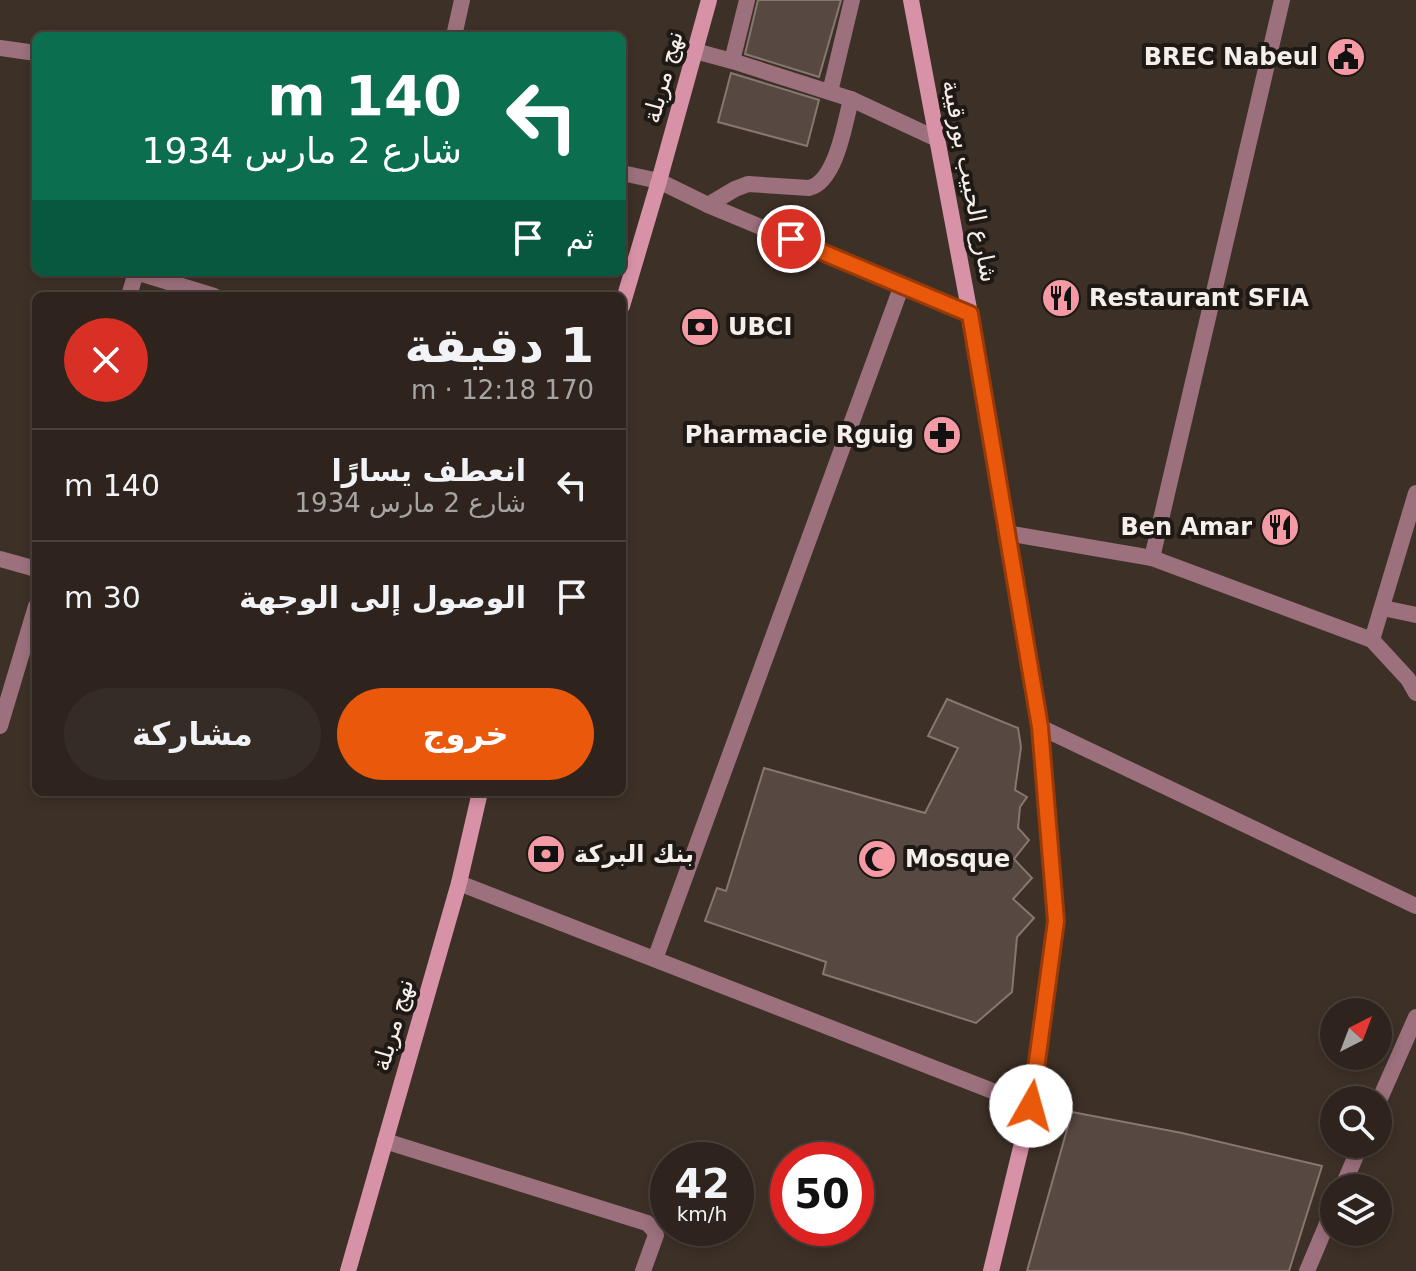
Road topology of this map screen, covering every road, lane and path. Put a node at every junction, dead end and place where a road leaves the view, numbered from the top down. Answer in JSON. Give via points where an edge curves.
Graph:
{"nodes":[{"id":1,"x":462,"y":0,"type":"edge"},
{"id":2,"x":709,"y":0,"type":"edge"},
{"id":3,"x":747,"y":0,"type":"edge"},
{"id":4,"x":852,"y":0,"type":"edge"},
{"id":5,"x":911,"y":0,"type":"edge"},
{"id":6,"x":1282,"y":0,"type":"edge"},
{"id":7,"x":455,"y":32,"type":"edge"},
{"id":8,"x":0,"y":48,"type":"edge"},
{"id":9,"x":695,"y":51,"type":"junction"},
{"id":10,"x":32,"y":52,"type":"edge"},
{"id":11,"x":732,"y":61,"type":"junction"},
{"id":12,"x":830,"y":92,"type":"junction"},
{"id":13,"x":851,"y":99,"type":"junction"},
{"id":14,"x":937,"y":139,"type":"junction"},
{"id":15,"x":626,"y":174,"type":"edge"},
{"id":16,"x":659,"y":181,"type":"junction"},
{"id":17,"x":708,"y":205,"type":"junction"},
{"id":18,"x":149,"y":276,"type":"edge"},
{"id":19,"x":902,"y":285,"type":"junction"},
{"id":20,"x":201,"y":292,"type":"edge"},
{"id":21,"x":626,"y":292,"type":"edge"},
{"id":22,"x":970,"y":314,"type":"junction"},
{"id":23,"x":1416,"y":493,"type":"edge"},
{"id":24,"x":1006,"y":533,"type":"junction"},
{"id":25,"x":1152,"y":558,"type":"junction"},
{"id":26,"x":0,"y":559,"type":"edge"},
{"id":27,"x":32,"y":568,"type":"edge"},
{"id":28,"x":1383,"y":608,"type":"junction"},
{"id":29,"x":1416,"y":615,"type":"edge"},
{"id":30,"x":32,"y":630,"type":"edge"},
{"id":31,"x":1372,"y":640,"type":"junction"},
{"id":32,"x":1416,"y":693,"type":"edge"},
{"id":33,"x":0,"y":726,"type":"edge"},
{"id":34,"x":1040,"y":727,"type":"junction"},
{"id":35,"x":479,"y":796,"type":"edge"},
{"id":36,"x":459,"y":883,"type":"junction"},
{"id":37,"x":1416,"y":906,"type":"edge"},
{"id":38,"x":655,"y":959,"type":"junction"},
{"id":39,"x":1416,"y":1017,"type":"edge"},
{"id":40,"x":1386,"y":1086,"type":"edge"},
{"id":41,"x":1031,"y":1106,"type":"junction"},
{"id":42,"x":385,"y":1141,"type":"junction"},
{"id":43,"x":1320,"y":1240,"type":"edge"},
{"id":44,"x":348,"y":1271,"type":"edge"},
{"id":45,"x":643,"y":1271,"type":"edge"},
{"id":46,"x":991,"y":1271,"type":"edge"},
{"id":47,"x":1307,"y":1271,"type":"edge"}],
"edges":[{"from":1,"to":7,"type":"street"},
{"from":2,"to":9,"type":"main road","name":"نهج مربلة"},
{"from":3,"to":11,"type":"street"},
{"from":4,"to":12,"type":"street"},
{"from":5,"to":14,"type":"main road","name":"شارع الحبيب بورقيبة"},
{"from":6,"to":25,"type":"street"},
{"from":8,"to":10,"type":"street"},
{"from":9,"to":11,"type":"street"},
{"from":9,"to":16,"type":"main road","name":"نهج مربلة"},
{"from":11,"to":12,"type":"street"},
{"from":12,"to":13,"type":"street"},
{"from":13,"to":14,"type":"street"},
{"from":13,"to":17,"type":"street","via":[[834,161],[815,187],[748,184]]},
{"from":14,"to":22,"type":"main road","name":"شارع الحبيب بورقيبة"},
{"from":15,"to":16,"type":"street"},
{"from":16,"to":17,"type":"street"},
{"from":16,"to":21,"type":"main road","name":"نهج مربلة"},
{"from":17,"to":19,"type":"street"},
{"from":18,"to":20,"type":"street"},
{"from":19,"to":22,"type":"street"},
{"from":19,"to":38,"type":"street"},
{"from":22,"to":24,"type":"main road","name":"شارع الحبيب بورقيبة"},
{"from":23,"to":28,"type":"street"},
{"from":24,"to":25,"type":"street"},
{"from":24,"to":34,"type":"main road","name":"شارع الحبيب بورقيبة"},
{"from":25,"to":31,"type":"street"},
{"from":26,"to":27,"type":"street"},
{"from":28,"to":29,"type":"street"},
{"from":28,"to":31,"type":"street"},
{"from":30,"to":33,"type":"street"},
{"from":31,"to":32,"type":"street"},
{"from":34,"to":37,"type":"street"},
{"from":34,"to":41,"type":"main road","name":"شارع الحبيب بورقيبة","via":[[1056,921]]},
{"from":35,"to":36,"type":"main road","name":"نهج مربلة"},
{"from":36,"to":38,"type":"street"},
{"from":36,"to":42,"type":"main road","name":"نهج مربلة"},
{"from":38,"to":41,"type":"street"},
{"from":39,"to":40,"type":"street"},
{"from":41,"to":46,"type":"main road","name":"شارع الحبيب بورقيبة"},
{"from":42,"to":44,"type":"main road","name":"نهج مربلة"},
{"from":42,"to":45,"type":"street","via":[[647,1223],[656,1235]]},
{"from":43,"to":47,"type":"street"}]}
